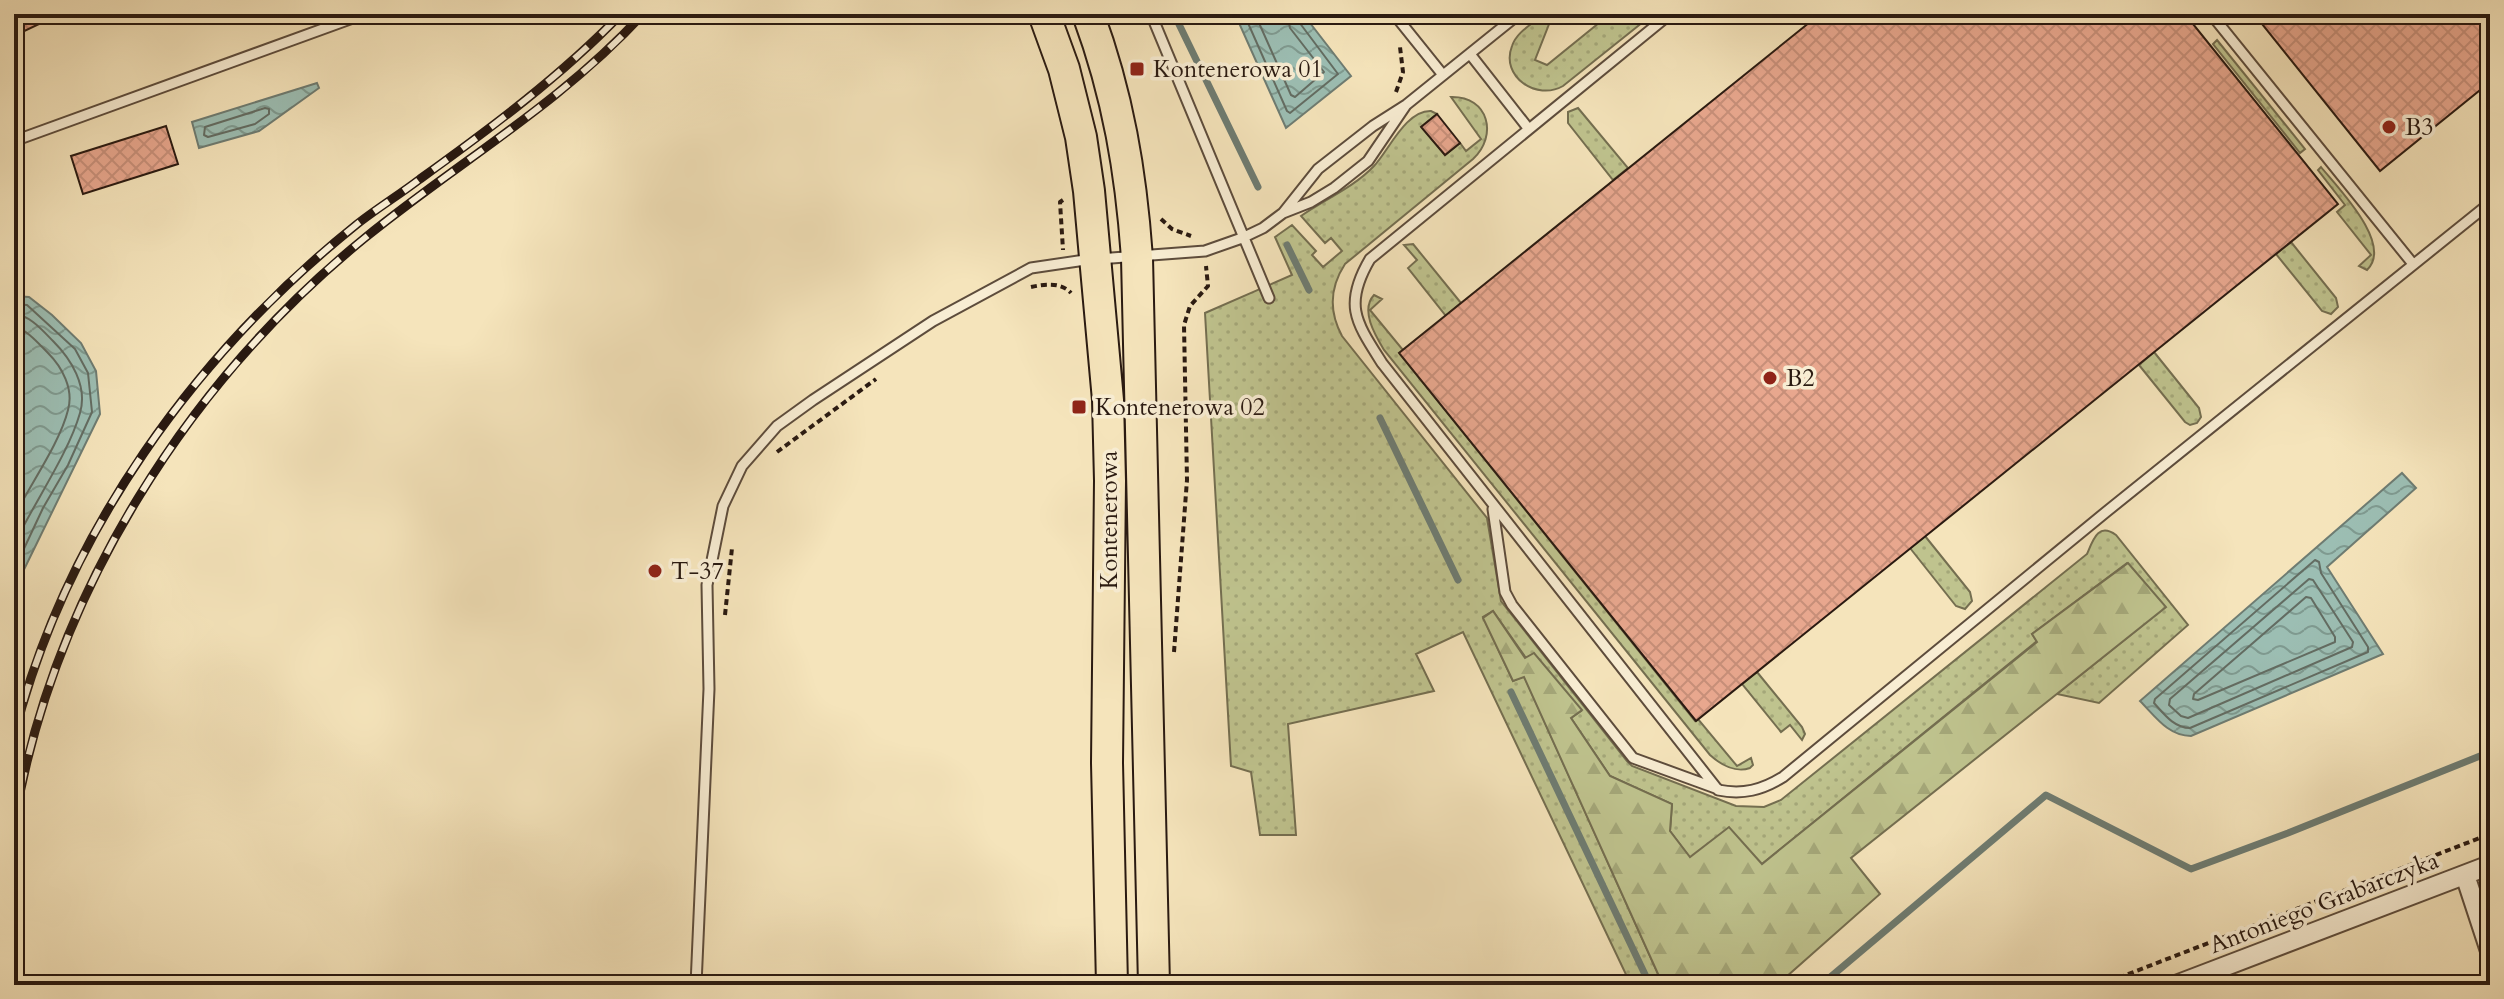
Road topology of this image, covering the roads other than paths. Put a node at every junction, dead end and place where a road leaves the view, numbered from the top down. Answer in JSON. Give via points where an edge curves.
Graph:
{"nodes":[{"id":1,"x":364,"y":14,"type":"edge"},
{"id":2,"x":1044,"y":14,"type":"edge"},
{"id":3,"x":1088,"y":14,"type":"edge"},
{"id":4,"x":1151,"y":14,"type":"edge"},
{"id":5,"x":1519,"y":14,"type":"edge"},
{"id":6,"x":1670,"y":14,"type":"edge"},
{"id":7,"x":2211,"y":14,"type":"edge"},
{"id":8,"x":1394,"y":15,"type":"edge"},
{"id":9,"x":1470,"y":54,"type":"junction"},
{"id":10,"x":1443,"y":75,"type":"junction"},
{"id":11,"x":1406,"y":105,"type":"junction"},
{"id":12,"x":1528,"y":128,"type":"junction"},
{"id":13,"x":14,"y":141,"type":"edge"},
{"id":14,"x":2490,"y":203,"type":"edge"},
{"id":15,"x":1283,"y":213,"type":"junction"},
{"id":16,"x":1242,"y":238,"type":"junction"},
{"id":17,"x":1137,"y":258,"type":"junction"},
{"id":18,"x":1096,"y":259,"type":"junction"},
{"id":19,"x":2413,"y":264,"type":"junction"},
{"id":20,"x":1269,"y":298,"type":"dead end"},
{"id":21,"x":1493,"y":505,"type":"junction"},
{"id":22,"x":1718,"y":790,"type":"junction"},
{"id":23,"x":2490,"y":865,"type":"edge"},
{"id":24,"x":2465,"y":875,"type":"junction"},
{"id":25,"x":2490,"y":951,"type":"edge"},
{"id":26,"x":696,"y":985,"type":"edge"},
{"id":27,"x":1112,"y":985,"type":"edge"},
{"id":28,"x":1154,"y":985,"type":"edge"},
{"id":29,"x":2176,"y":985,"type":"edge"}],
"edges":[{"from":1,"to":13,"type":"lane"},
{"from":2,"to":18,"type":"main road","name":"Kontenerowa","via":[[1081,137]]},
{"from":3,"to":17,"type":"main road","name":"Kontenerowa","via":[[1121,124]]},
{"from":4,"to":16,"type":"lane"},
{"from":5,"to":9,"type":"lane"},
{"from":6,"to":12,"type":"lane"},
{"from":7,"to":19,"type":"lane"},
{"from":8,"to":10,"type":"lane"},
{"from":9,"to":10,"type":"lane"},
{"from":9,"to":12,"type":"lane"},
{"from":10,"to":11,"type":"lane"},
{"from":11,"to":15,"type":"lane","via":[[1318,169]]},
{"from":11,"to":15,"type":"lane","via":[[1362,166],[1319,198]]},
{"from":12,"to":21,"type":"lane","via":[[1370,259],[1357,280],[1354,299],[1362,330],[1382,363]]},
{"from":14,"to":19,"type":"lane"},
{"from":15,"to":16,"type":"lane"},
{"from":16,"to":17,"type":"lane","via":[[1205,251]]},
{"from":16,"to":20,"type":"lane"},
{"from":17,"to":18,"type":"lane"},
{"from":17,"to":28,"type":"main road","name":"Kontenerowa"},
{"from":18,"to":26,"type":"lane","via":[[1031,268],[933,321],[777,426],[742,466],[723,506],[707,585],[709,689]]},
{"from":18,"to":27,"type":"main road","name":"Kontenerowa","via":[[1110,481],[1106,749]]},
{"from":19,"to":22,"type":"lane","via":[[1783,777],[1747,792]]},
{"from":21,"to":22,"type":"lane"},
{"from":21,"to":22,"type":"lane","via":[[1505,592],[1512,605],[1633,758]]},
{"from":23,"to":24,"type":"street","name":"Antoniego Grabarczyka"},
{"from":24,"to":25,"type":"street"},
{"from":24,"to":29,"type":"street","name":"Antoniego Grabarczyka"}]}
